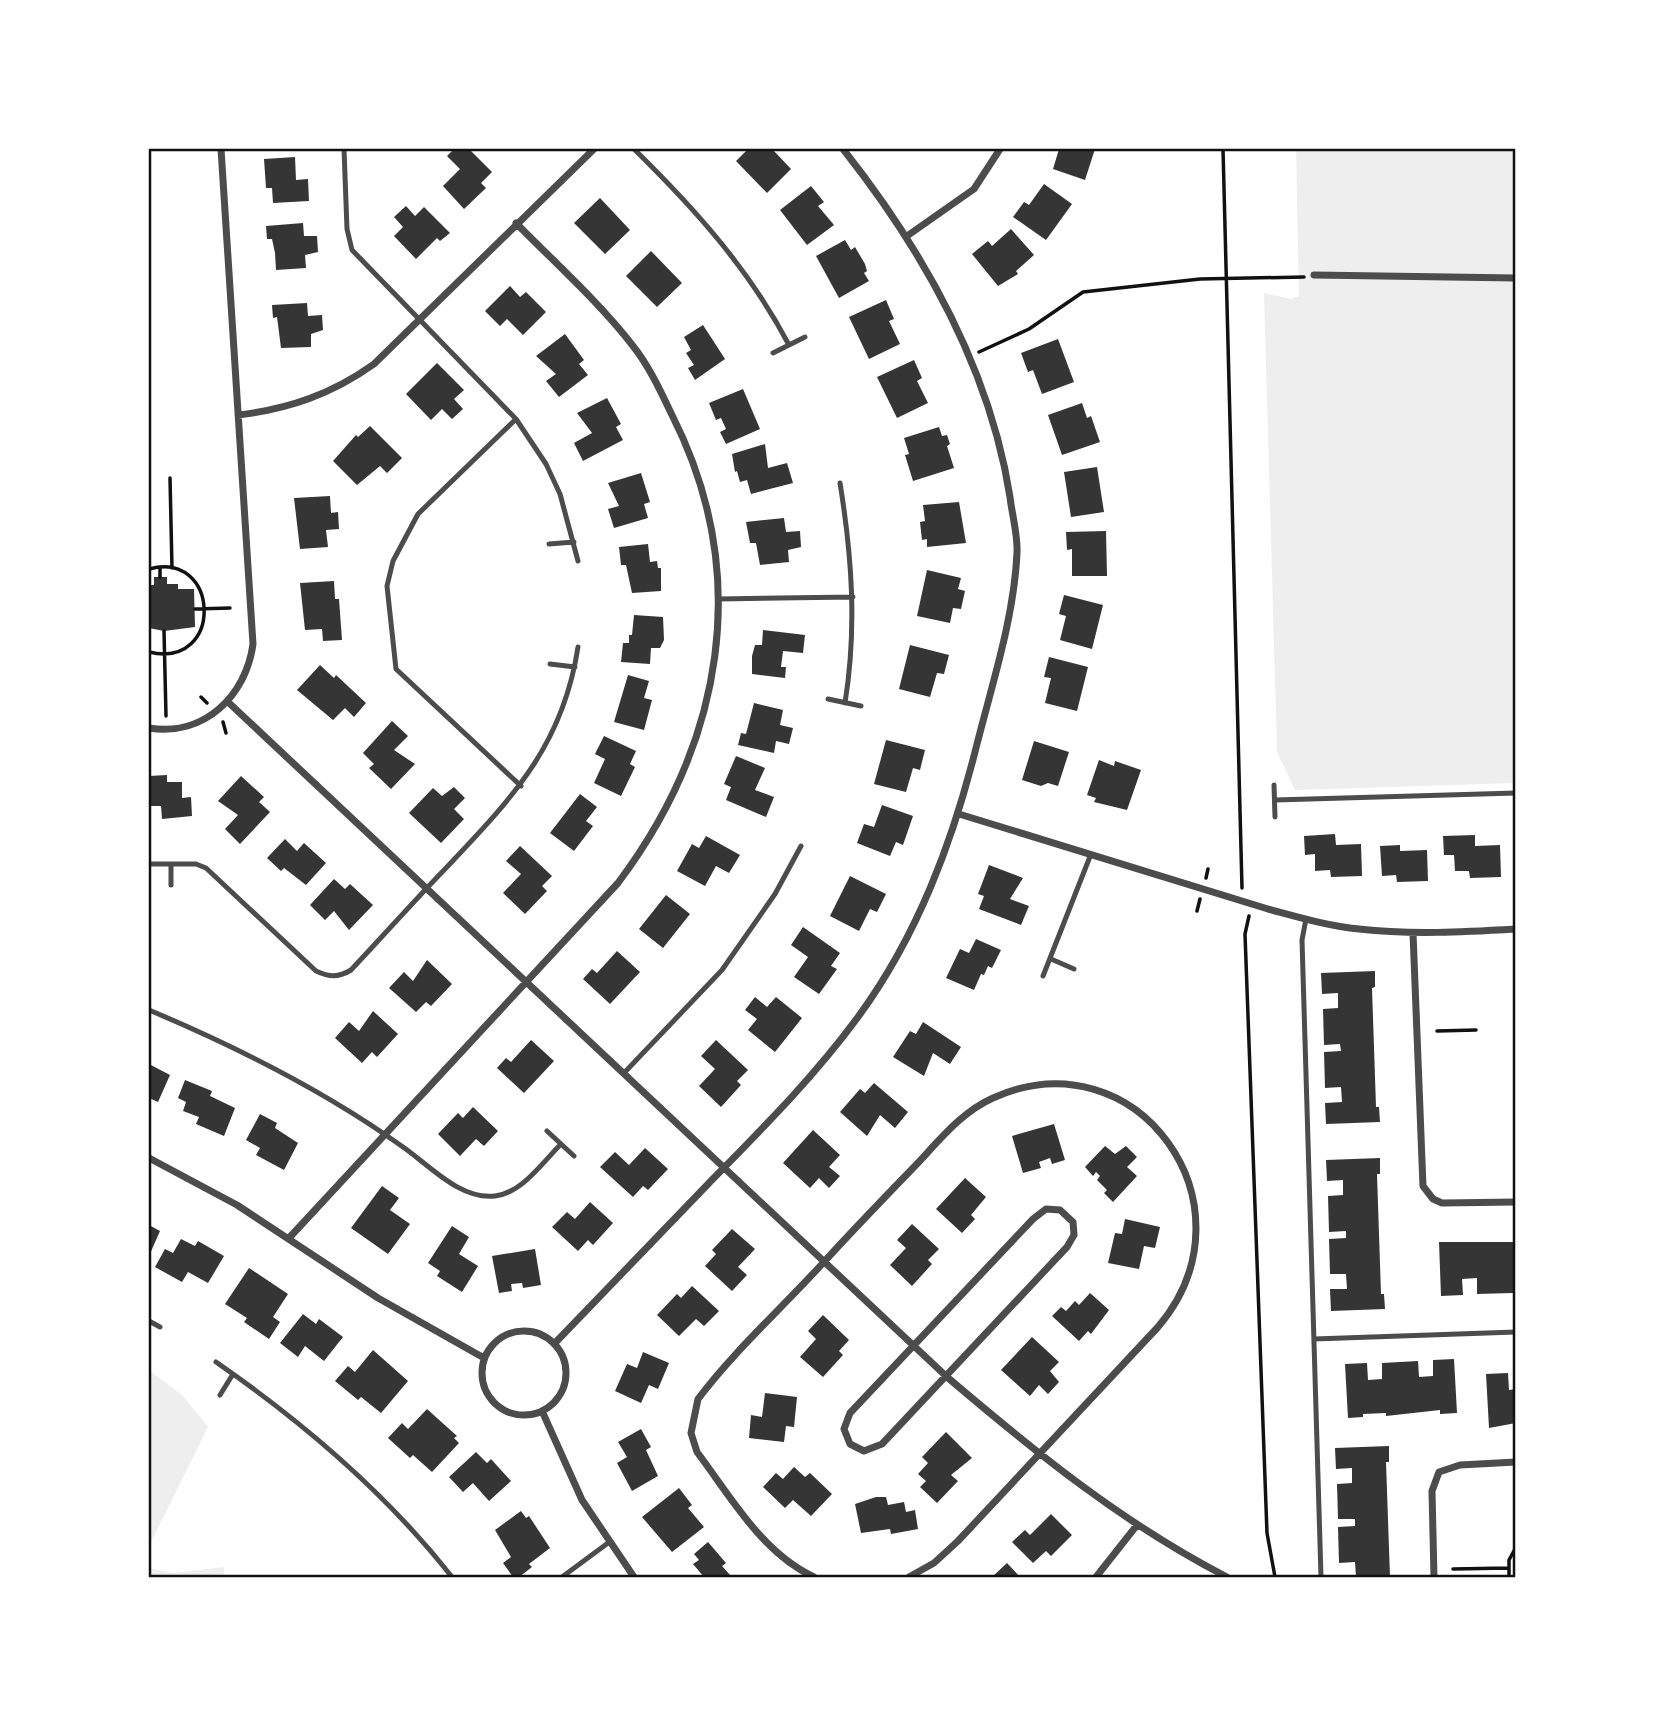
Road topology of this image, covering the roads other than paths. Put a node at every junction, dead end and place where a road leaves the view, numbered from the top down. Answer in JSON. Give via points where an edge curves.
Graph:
{"nodes":[{"id":1,"x":221,"y":149,"type":"edge"},
{"id":2,"x":344,"y":149,"type":"edge"},
{"id":3,"x":594,"y":149,"type":"edge"},
{"id":4,"x":634,"y":149,"type":"edge"},
{"id":5,"x":843,"y":149,"type":"edge"},
{"id":6,"x":1000,"y":149,"type":"edge"},
{"id":7,"x":516,"y":223,"type":"junction"},
{"id":8,"x":907,"y":236,"type":"junction"},
{"id":9,"x":1314,"y":275,"type":"road end"},
{"id":10,"x":1516,"y":278,"type":"edge"},
{"id":11,"x":421,"y":320,"type":"junction"},
{"id":12,"x":805,"y":337,"type":"dead end"},
{"id":13,"x":789,"y":345,"type":"junction"},
{"id":14,"x":773,"y":353,"type":"dead end"},
{"id":15,"x":238,"y":415,"type":"junction"},
{"id":16,"x":516,"y":419,"type":"junction"},
{"id":17,"x":840,"y":483,"type":"dead end"},
{"id":18,"x":574,"y":542,"type":"junction"},
{"id":19,"x":550,"y":544,"type":"dead end"},
{"id":20,"x":578,"y":561,"type":"dead end"},
{"id":21,"x":853,"y":597,"type":"junction"},
{"id":22,"x":718,"y":599,"type":"junction"},
{"id":23,"x":578,"y":647,"type":"dead end"},
{"id":24,"x":550,"y":664,"type":"dead end"},
{"id":25,"x":575,"y":667,"type":"junction"},
{"id":26,"x":828,"y":699,"type":"dead end"},
{"id":27,"x":228,"y":702,"type":"junction"},
{"id":28,"x":845,"y":703,"type":"junction"},
{"id":29,"x":861,"y":706,"type":"dead end"},
{"id":30,"x":149,"y":728,"type":"edge"},
{"id":31,"x":1274,"y":785,"type":"dead end"},
{"id":32,"x":521,"y":786,"type":"junction"},
{"id":33,"x":1516,"y":793,"type":"edge"},
{"id":34,"x":1275,"y":800,"type":"junction"},
{"id":35,"x":959,"y":814,"type":"junction"},
{"id":36,"x":1275,"y":817,"type":"dead end"},
{"id":37,"x":801,"y":846,"type":"dead end"},
{"id":38,"x":1091,"y":854,"type":"junction"},
{"id":39,"x":149,"y":864,"type":"edge"},
{"id":40,"x":172,"y":864,"type":"junction"},
{"id":41,"x":171,"y":885,"type":"dead end"},
{"id":42,"x":428,"y":888,"type":"junction"},
{"id":43,"x":1306,"y":919,"type":"junction"},
{"id":44,"x":1516,"y":929,"type":"edge"},
{"id":45,"x":1413,"y":933,"type":"junction"},
{"id":46,"x":1051,"y":959,"type":"junction"},
{"id":47,"x":1074,"y":969,"type":"dead end"},
{"id":48,"x":1043,"y":976,"type":"dead end"},
{"id":49,"x":526,"y":980,"type":"junction"},
{"id":50,"x":149,"y":1010,"type":"edge"},
{"id":51,"x":624,"y":1073,"type":"junction"},
{"id":52,"x":547,"y":1131,"type":"dead end"},
{"id":53,"x":383,"y":1134,"type":"junction"},
{"id":54,"x":561,"y":1144,"type":"junction"},
{"id":55,"x":574,"y":1156,"type":"dead end"},
{"id":56,"x":149,"y":1158,"type":"edge"},
{"id":57,"x":724,"y":1167,"type":"junction"},
{"id":58,"x":1516,"y":1202,"type":"edge"},
{"id":59,"x":290,"y":1237,"type":"junction"},
{"id":60,"x":825,"y":1261,"type":"junction"},
{"id":61,"x":149,"y":1321,"type":"edge"},
{"id":62,"x":160,"y":1327,"type":"dead end"},
{"id":63,"x":1516,"y":1332,"type":"edge"},
{"id":64,"x":1314,"y":1339,"type":"junction"},
{"id":65,"x":554,"y":1344,"type":"junction"},
{"id":66,"x":913,"y":1345,"type":"junction"},
{"id":67,"x":484,"y":1358,"type":"junction"},
{"id":68,"x":216,"y":1362,"type":"dead end"},
{"id":69,"x":233,"y":1374,"type":"junction"},
{"id":70,"x":947,"y":1377,"type":"junction"},
{"id":71,"x":220,"y":1395,"type":"dead end"},
{"id":72,"x":542,"y":1411,"type":"junction"},
{"id":73,"x":1038,"y":1455,"type":"junction"},
{"id":74,"x":1516,"y":1462,"type":"edge"},
{"id":75,"x":1137,"y":1525,"type":"junction"},
{"id":76,"x":608,"y":1542,"type":"junction"},
{"id":77,"x":452,"y":1577,"type":"edge"},
{"id":78,"x":562,"y":1577,"type":"edge"},
{"id":79,"x":635,"y":1577,"type":"edge"},
{"id":80,"x":814,"y":1577,"type":"edge"},
{"id":81,"x":909,"y":1577,"type":"edge"},
{"id":82,"x":1096,"y":1577,"type":"edge"},
{"id":83,"x":1227,"y":1577,"type":"edge"},
{"id":84,"x":1321,"y":1577,"type":"edge"},
{"id":85,"x":1434,"y":1577,"type":"edge"}],
"edges":[{"from":1,"to":15,"type":"street"},
{"from":2,"to":11,"type":"lane","via":[[349,243]]},
{"from":3,"to":7,"type":"street"},
{"from":4,"to":13,"type":"lane","via":[[733,255]]},
{"from":5,"to":8,"type":"street"},
{"from":6,"to":8,"type":"street","via":[[974,189]]},
{"from":7,"to":11,"type":"street"},
{"from":7,"to":22,"type":"street","via":[[634,347],[661,393],[681,432],[708,514]]},
{"from":8,"to":35,"type":"street","via":[[983,391],[1003,453],[1017,549],[1010,612]]},
{"from":9,"to":10,"type":"street"},
{"from":11,"to":15,"type":"street","via":[[347,383],[294,405]]},
{"from":11,"to":16,"type":"lane"},
{"from":12,"to":13,"type":"lane"},
{"from":13,"to":14,"type":"lane"},
{"from":15,"to":27,"type":"street","via":[[253,644],[247,674]]},
{"from":16,"to":18,"type":"lane","via":[[546,464]]},
{"from":16,"to":32,"type":"lane","via":[[412,521],[389,569],[387,586],[396,669]]},
{"from":17,"to":21,"type":"lane"},
{"from":18,"to":19,"type":"lane"},
{"from":18,"to":20,"type":"lane"},
{"from":21,"to":22,"type":"lane"},
{"from":21,"to":28,"type":"lane"},
{"from":22,"to":49,"type":"street","via":[[709,691],[686,770],[669,806],[618,883]]},
{"from":23,"to":25,"type":"lane"},
{"from":24,"to":25,"type":"lane"},
{"from":25,"to":32,"type":"lane","via":[[570,692],[545,750]]},
{"from":26,"to":28,"type":"lane"},
{"from":27,"to":30,"type":"street","via":[[189,726]]},
{"from":27,"to":42,"type":"street"},
{"from":28,"to":29,"type":"lane"},
{"from":31,"to":34,"type":"lane"},
{"from":32,"to":42,"type":"lane"},
{"from":33,"to":34,"type":"lane"},
{"from":34,"to":36,"type":"lane"},
{"from":35,"to":38,"type":"street"},
{"from":35,"to":57,"type":"street","via":[[923,906],[879,986],[836,1046]]},
{"from":37,"to":51,"type":"lane","via":[[775,894],[722,970]]},
{"from":38,"to":43,"type":"street"},
{"from":38,"to":46,"type":"lane"},
{"from":39,"to":40,"type":"lane"},
{"from":40,"to":41,"type":"lane"},
{"from":40,"to":42,"type":"lane","via":[[206,868],[316,971],[334,977],[351,970]]},
{"from":42,"to":49,"type":"street"},
{"from":43,"to":45,"type":"street","via":[[1355,929]]},
{"from":43,"to":64,"type":"lane","via":[[1302,940]]},
{"from":44,"to":45,"type":"street"},
{"from":45,"to":58,"type":"street","via":[[1423,1186],[1443,1203]]},
{"from":46,"to":47,"type":"lane"},
{"from":46,"to":48,"type":"lane"},
{"from":49,"to":51,"type":"street"},
{"from":49,"to":53,"type":"street"},
{"from":50,"to":53,"type":"lane","via":[[236,1049]]},
{"from":51,"to":57,"type":"street"},
{"from":52,"to":54,"type":"lane"},
{"from":53,"to":54,"type":"lane","via":[[457,1186],[480,1196],[517,1188]]},
{"from":53,"to":59,"type":"street"},
{"from":54,"to":55,"type":"lane"},
{"from":56,"to":59,"type":"street"},
{"from":57,"to":60,"type":"street"},
{"from":57,"to":65,"type":"street"},
{"from":59,"to":67,"type":"street","via":[[377,1298]]},
{"from":60,"to":66,"type":"street"},
{"from":60,"to":73,"type":"street","via":[[964,1115],[994,1098],[1032,1086],[1066,1085],[1104,1094],[1146,1118],[1176,1153],[1193,1192],[1198,1232],[1192,1272],[1165,1320]]},
{"from":60,"to":80,"type":"street","via":[[705,1390],[691,1421],[697,1452],[769,1547]]},
{"from":61,"to":62,"type":"lane"},
{"from":63,"to":64,"type":"lane"},
{"from":64,"to":84,"type":"lane"},
{"from":65,"to":67,"type":"street","via":[[536,1333],[518,1332],[496,1342]]},
{"from":65,"to":72,"type":"street","via":[[563,1358],[565,1380],[558,1398]]},
{"from":66,"to":70,"type":"street"},
{"from":66,"to":70,"type":"street","via":[[846,1419],[844,1429],[850,1444],[864,1451],[876,1448]]},
{"from":66,"to":70,"type":"street","via":[[1033,1219],[1046,1209],[1066,1213],[1074,1228],[1067,1247]]},
{"from":67,"to":72,"type":"street","via":[[484,1387],[498,1407],[523,1415]]},
{"from":68,"to":69,"type":"lane"},
{"from":69,"to":71,"type":"lane"},
{"from":69,"to":77,"type":"lane","via":[[350,1468]]},
{"from":70,"to":73,"type":"street"},
{"from":72,"to":76,"type":"street","via":[[582,1500]]},
{"from":73,"to":75,"type":"street"},
{"from":73,"to":81,"type":"street","via":[[944,1555]]},
{"from":74,"to":85,"type":"street","via":[[1451,1466],[1439,1472],[1432,1490]]},
{"from":75,"to":82,"type":"street"},
{"from":75,"to":83,"type":"street"},
{"from":76,"to":78,"type":"lane"},
{"from":76,"to":79,"type":"street"}]}
